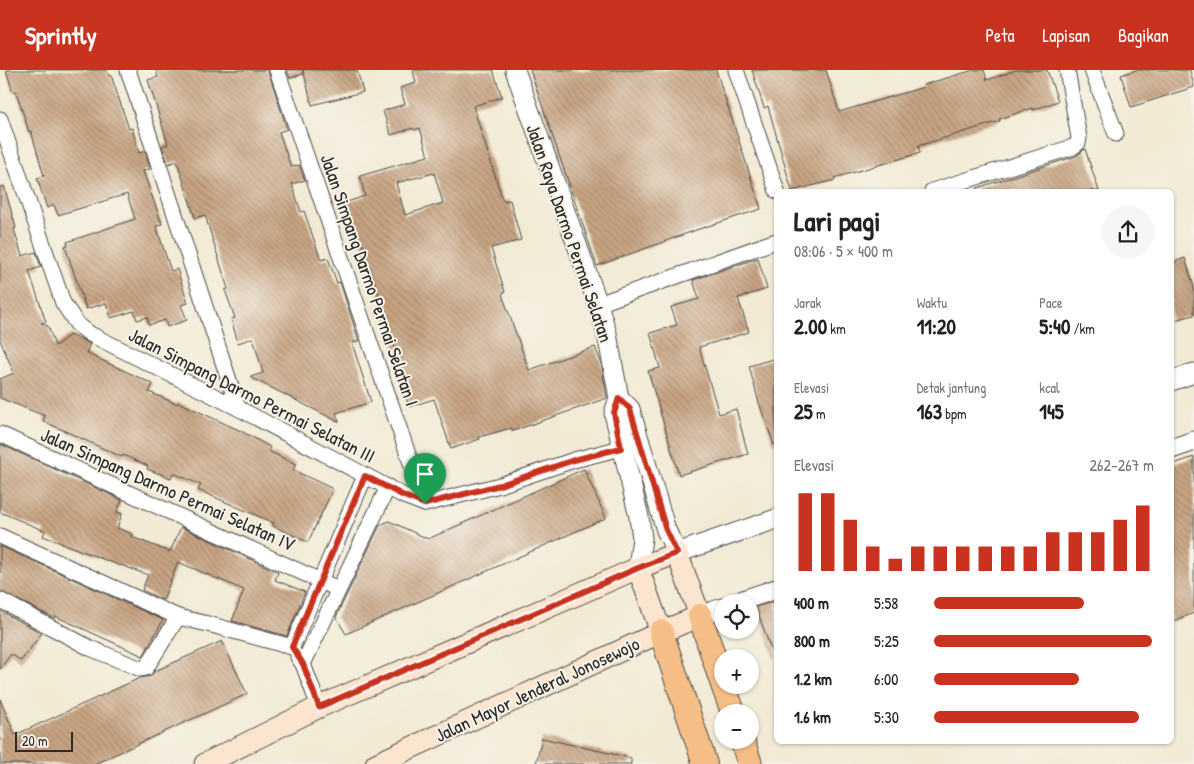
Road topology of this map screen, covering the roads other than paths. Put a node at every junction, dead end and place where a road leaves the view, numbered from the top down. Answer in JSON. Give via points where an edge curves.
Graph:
{"nodes":[{"id":1,"x":128,"y":70,"type":"edge"},
{"id":2,"x":277,"y":70,"type":"edge"},
{"id":3,"x":515,"y":70,"type":"edge"},
{"id":4,"x":736,"y":70,"type":"edge"},
{"id":5,"x":1067,"y":70,"type":"edge"},
{"id":6,"x":1092,"y":70,"type":"edge"},
{"id":7,"x":0,"y":119,"type":"edge"},
{"id":8,"x":1116,"y":134,"type":"dead end"},
{"id":9,"x":776,"y":189,"type":"edge"},
{"id":10,"x":938,"y":189,"type":"edge"},
{"id":11,"x":774,"y":242,"type":"edge"},
{"id":12,"x":598,"y":304,"type":"junction"},
{"id":13,"x":1194,"y":373,"type":"edge"},
{"id":14,"x":1174,"y":380,"type":"edge"},
{"id":15,"x":619,"y":398,"type":"junction"},
{"id":16,"x":238,"y":408,"type":"junction"},
{"id":17,"x":0,"y":434,"type":"edge"},
{"id":18,"x":1194,"y":441,"type":"edge"},
{"id":19,"x":621,"y":448,"type":"junction"},
{"id":20,"x":1174,"y":448,"type":"edge"},
{"id":21,"x":365,"y":476,"type":"junction"},
{"id":22,"x":388,"y":487,"type":"junction"},
{"id":23,"x":425,"y":504,"type":"junction"},
{"id":24,"x":774,"y":520,"type":"edge"},
{"id":25,"x":0,"y":536,"type":"edge"},
{"id":26,"x":677,"y":553,"type":"junction"},
{"id":27,"x":638,"y":568,"type":"junction"},
{"id":28,"x":320,"y":580,"type":"junction"},
{"id":29,"x":338,"y":589,"type":"junction"},
{"id":30,"x":774,"y":590,"type":"edge"},
{"id":31,"x":759,"y":595,"type":"edge"},
{"id":32,"x":0,"y":600,"type":"edge"},
{"id":33,"x":714,"y":611,"type":"edge"},
{"id":34,"x":700,"y":616,"type":"junction"},
{"id":35,"x":178,"y":617,"type":"junction"},
{"id":36,"x":661,"y":632,"type":"junction"},
{"id":37,"x":292,"y":647,"type":"junction"},
{"id":38,"x":714,"y":657,"type":"edge"},
{"id":39,"x":303,"y":664,"type":"junction"},
{"id":40,"x":319,"y":707,"type":"junction"},
{"id":41,"x":745,"y":749,"type":"edge"},
{"id":42,"x":205,"y":764,"type":"edge"},
{"id":43,"x":376,"y":764,"type":"edge"},
{"id":44,"x":705,"y":764,"type":"edge"},
{"id":45,"x":750,"y":764,"type":"edge"}],
"edges":[{"from":1,"to":16,"type":"street"},
{"from":2,"to":23,"type":"street","name":"Jalan Simpang Darmo Permai Selatan I"},
{"from":3,"to":12,"type":"street","name":"Jalan Raya Darmo Permai Selatan"},
{"from":4,"to":9,"type":"street"},
{"from":5,"to":10,"type":"street","via":[[1078,143]]},
{"from":6,"to":8,"type":"street"},
{"from":7,"to":16,"type":"street","name":"Jalan Simpang Darmo Permai Selatan III","via":[[63,304],[77,324],[90,334]]},
{"from":11,"to":12,"type":"street"},
{"from":12,"to":15,"type":"street","name":"Jalan Raya Darmo Permai Selatan"},
{"from":13,"to":14,"type":"street"},
{"from":15,"to":19,"type":"street","name":"Jalan Raya Darmo Permai Selatan","via":[[614,413]]},
{"from":15,"to":26,"type":"street","name":"Jalan Raya Darmo Permai Selatan","via":[[630,409],[666,530]]},
{"from":16,"to":21,"type":"street","name":"Jalan Simpang Darmo Permai Selatan III"},
{"from":17,"to":28,"type":"street","name":"Jalan Simpang Darmo Permai Selatan IV"},
{"from":18,"to":20,"type":"street"},
{"from":19,"to":23,"type":"street"},
{"from":19,"to":27,"type":"street","name":"Jalan Raya Darmo Permai Selatan","via":[[642,538]]},
{"from":21,"to":22,"type":"street","name":"Jalan Simpang Darmo Permai Selatan III"},
{"from":21,"to":28,"type":"street"},
{"from":22,"to":23,"type":"street","name":"Jalan Simpang Darmo Permai Selatan III"},
{"from":22,"to":29,"type":"street"},
{"from":24,"to":26,"type":"street"},
{"from":25,"to":35,"type":"street"},
{"from":26,"to":27,"type":"main road"},
{"from":26,"to":34,"type":"main road"},
{"from":27,"to":36,"type":"main road"},
{"from":27,"to":40,"type":"main road"},
{"from":28,"to":29,"type":"street","name":"Jalan Simpang Darmo Permai Selatan IV"},
{"from":28,"to":37,"type":"street"},
{"from":29,"to":39,"type":"street"},
{"from":30,"to":31,"type":"street"},
{"from":32,"to":35,"type":"street","via":[[90,648],[141,669],[146,668]]},
{"from":33,"to":34,"type":"street"},
{"from":34,"to":36,"type":"main road","name":"Jalan Mayor Jenderal Jonosewojo"},
{"from":34,"to":38,"type":"main road"},
{"from":35,"to":37,"type":"street"},
{"from":36,"to":43,"type":"main road","name":"Jalan Mayor Jenderal Jonosewojo"},
{"from":36,"to":44,"type":"main road"},
{"from":37,"to":39,"type":"street"},
{"from":39,"to":40,"type":"street"},
{"from":40,"to":42,"type":"main road"},
{"from":41,"to":45,"type":"main road"}]}
